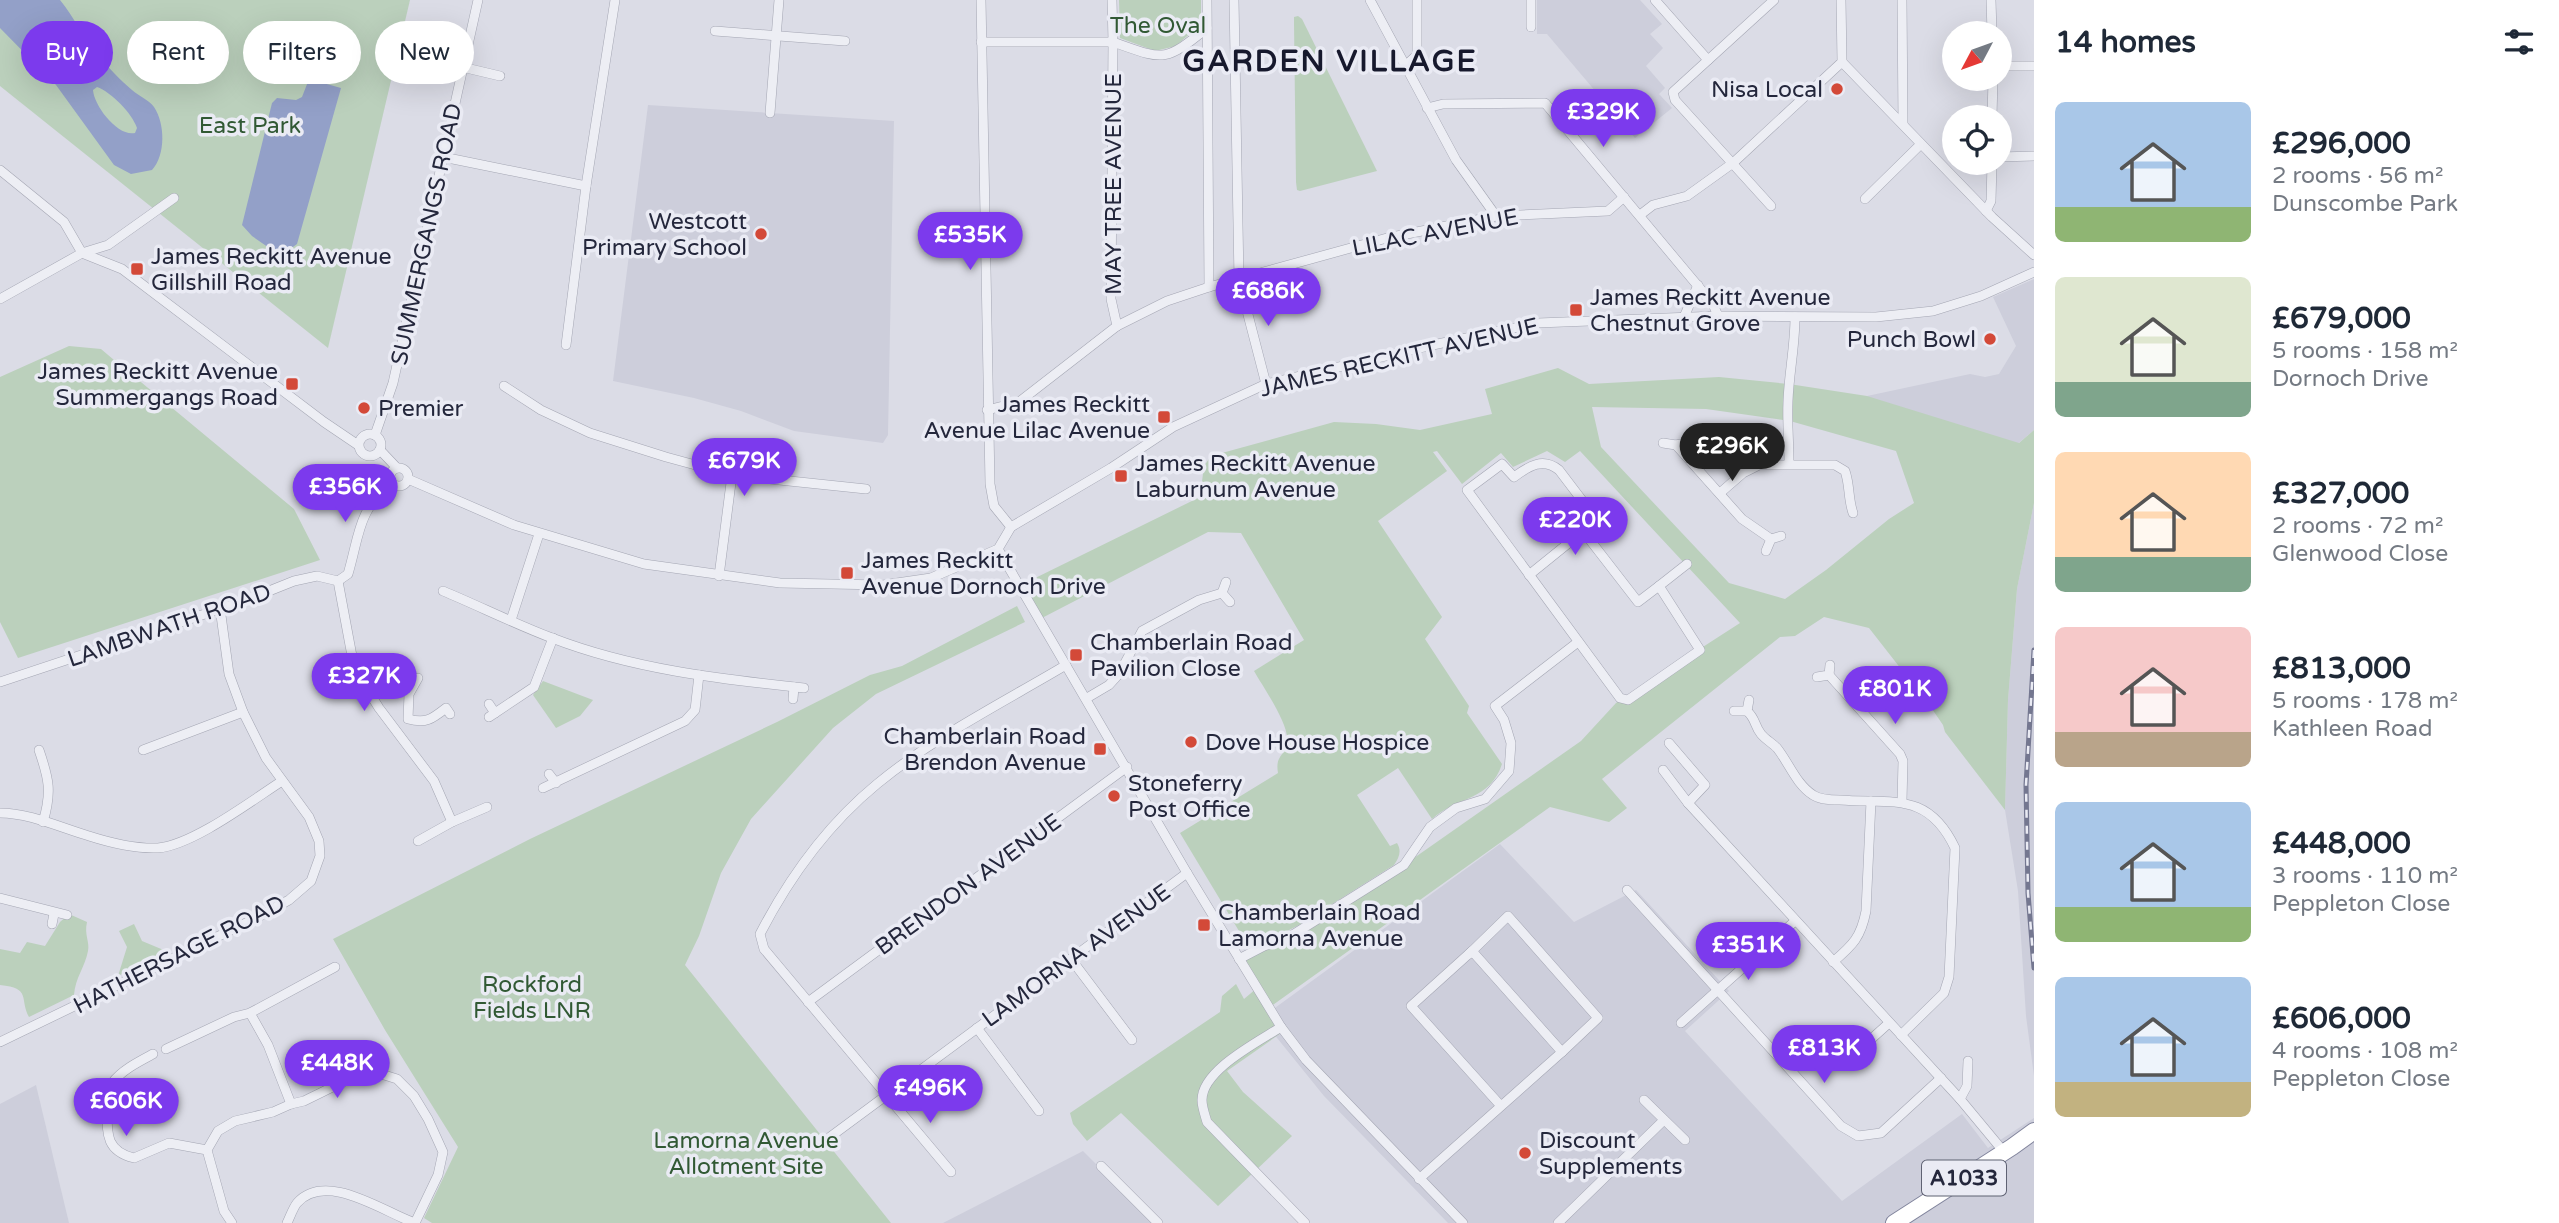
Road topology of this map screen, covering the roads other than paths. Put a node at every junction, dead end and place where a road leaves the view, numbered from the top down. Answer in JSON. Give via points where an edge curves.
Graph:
{"nodes":[{"id":1,"x":478,"y":0,"type":"edge"},
{"id":2,"x":615,"y":0,"type":"edge"},
{"id":3,"x":779,"y":0,"type":"edge"},
{"id":4,"x":981,"y":0,"type":"edge"},
{"id":5,"x":1112,"y":0,"type":"edge"},
{"id":6,"x":1207,"y":0,"type":"edge"},
{"id":7,"x":1234,"y":0,"type":"edge"},
{"id":8,"x":1370,"y":0,"type":"edge"},
{"id":9,"x":1417,"y":0,"type":"edge"},
{"id":10,"x":1531,"y":0,"type":"edge"},
{"id":11,"x":1656,"y":0,"type":"edge"},
{"id":12,"x":1774,"y":0,"type":"edge"},
{"id":13,"x":1841,"y":0,"type":"edge"},
{"id":14,"x":1902,"y":0,"type":"edge"},
{"id":15,"x":1991,"y":0,"type":"edge"},
{"id":16,"x":473,"y":21,"type":"edge"},
{"id":17,"x":1992,"y":21,"type":"edge"},
{"id":18,"x":1531,"y":27,"type":"dead end"},
{"id":19,"x":1207,"y":28,"type":"junction"},
{"id":20,"x":715,"y":32,"type":"dead end"},
{"id":21,"x":776,"y":35,"type":"junction"},
{"id":22,"x":845,"y":41,"type":"dead end"},
{"id":23,"x":981,"y":42,"type":"junction"},
{"id":24,"x":1113,"y":42,"type":"junction"},
{"id":25,"x":1708,"y":61,"type":"junction"},
{"id":26,"x":1842,"y":62,"type":"junction"},
{"id":27,"x":1405,"y":66,"type":"junction"},
{"id":28,"x":2012,"y":66,"type":"edge"},
{"id":29,"x":2034,"y":66,"type":"edge"},
{"id":30,"x":474,"y":70,"type":"edge"},
{"id":31,"x":500,"y":76,"type":"dead end"},
{"id":32,"x":458,"y":84,"type":"edge"},
{"id":33,"x":1427,"y":108,"type":"junction"},
{"id":34,"x":769,"y":113,"type":"dead end"},
{"id":35,"x":1903,"y":124,"type":"junction"},
{"id":36,"x":1921,"y":144,"type":"junction"},
{"id":37,"x":2034,"y":156,"type":"edge"},
{"id":38,"x":443,"y":157,"type":"junction"},
{"id":39,"x":2012,"y":157,"type":"edge"},
{"id":40,"x":1733,"y":163,"type":"junction"},
{"id":41,"x":0,"y":170,"type":"edge"},
{"id":42,"x":1992,"y":175,"type":"edge"},
{"id":43,"x":586,"y":186,"type":"junction"},
{"id":44,"x":1625,"y":197,"type":"junction"},
{"id":45,"x":174,"y":198,"type":"dead end"},
{"id":46,"x":1865,"y":199,"type":"dead end"},
{"id":47,"x":1770,"y":206,"type":"dead end"},
{"id":48,"x":1986,"y":211,"type":"junction"},
{"id":49,"x":1640,"y":215,"type":"junction"},
{"id":50,"x":1496,"y":216,"type":"junction"},
{"id":51,"x":82,"y":253,"type":"junction"},
{"id":52,"x":2034,"y":255,"type":"edge"},
{"id":53,"x":2034,"y":272,"type":"edge"},
{"id":54,"x":1238,"y":280,"type":"junction"},
{"id":55,"x":1698,"y":285,"type":"junction"},
{"id":56,"x":1209,"y":287,"type":"junction"},
{"id":57,"x":0,"y":299,"type":"edge"},
{"id":58,"x":1718,"y":316,"type":"junction"},
{"id":59,"x":1684,"y":317,"type":"junction"},
{"id":60,"x":1796,"y":317,"type":"junction"},
{"id":61,"x":1116,"y":326,"type":"junction"},
{"id":62,"x":566,"y":345,"type":"dead end"},
{"id":63,"x":1266,"y":384,"type":"junction"},
{"id":64,"x":504,"y":386,"type":"dead end"},
{"id":65,"x":987,"y":410,"type":"junction"},
{"id":66,"x":377,"y":431,"type":"junction"},
{"id":67,"x":1663,"y":443,"type":"dead end"},
{"id":68,"x":358,"y":445,"type":"junction"},
{"id":69,"x":377,"y":453,"type":"junction"},
{"id":70,"x":1789,"y":463,"type":"junction"},
{"id":71,"x":394,"y":469,"type":"junction"},
{"id":72,"x":732,"y":475,"type":"junction"},
{"id":73,"x":408,"y":479,"type":"junction"},
{"id":74,"x":391,"y":482,"type":"junction"},
{"id":75,"x":1720,"y":493,"type":"junction"},
{"id":76,"x":855,"y":499,"type":"dead end"},
{"id":77,"x":1854,"y":516,"type":"dead end"},
{"id":78,"x":1011,"y":527,"type":"junction"},
{"id":79,"x":1583,"y":531,"type":"junction"},
{"id":80,"x":539,"y":534,"type":"junction"},
{"id":81,"x":1781,"y":536,"type":"dead end"},
{"id":82,"x":1770,"y":539,"type":"junction"},
{"id":83,"x":999,"y":550,"type":"junction"},
{"id":84,"x":1766,"y":551,"type":"dead end"},
{"id":85,"x":1687,"y":565,"type":"dead end"},
{"id":86,"x":1529,"y":575,"type":"junction"},
{"id":87,"x":719,"y":576,"type":"junction"},
{"id":88,"x":338,"y":581,"type":"junction"},
{"id":89,"x":1226,"y":582,"type":"dead end"},
{"id":90,"x":1659,"y":586,"type":"junction"},
{"id":91,"x":443,"y":591,"type":"dead end"},
{"id":92,"x":1222,"y":593,"type":"junction"},
{"id":93,"x":1230,"y":602,"type":"dead end"},
{"id":94,"x":220,"y":608,"type":"junction"},
{"id":95,"x":511,"y":620,"type":"junction"},
{"id":96,"x":553,"y":638,"type":"junction"},
{"id":97,"x":1578,"y":642,"type":"junction"},
{"id":98,"x":1066,"y":665,"type":"junction"},
{"id":99,"x":699,"y":675,"type":"junction"},
{"id":100,"x":1817,"y":677,"type":"dead end"},
{"id":101,"x":418,"y":678,"type":"dead end"},
{"id":102,"x":0,"y":682,"type":"edge"},
{"id":103,"x":1087,"y":698,"type":"junction"},
{"id":104,"x":793,"y":699,"type":"dead end"},
{"id":105,"x":1749,"y":701,"type":"dead end"},
{"id":106,"x":489,"y":704,"type":"dead end"},
{"id":107,"x":1734,"y":711,"type":"dead end"},
{"id":108,"x":1747,"y":711,"type":"junction"},
{"id":109,"x":243,"y":712,"type":"junction"},
{"id":110,"x":450,"y":714,"type":"dead end"},
{"id":111,"x":408,"y":719,"type":"junction"},
{"id":112,"x":394,"y":729,"type":"junction"},
{"id":113,"x":1669,"y":743,"type":"dead end"},
{"id":114,"x":39,"y":750,"type":"dead end"},
{"id":115,"x":143,"y":750,"type":"dead end"},
{"id":116,"x":1127,"y":767,"type":"junction"},
{"id":117,"x":1663,"y":770,"type":"dead end"},
{"id":118,"x":548,"y":774,"type":"dead end"},
{"id":119,"x":282,"y":781,"type":"junction"},
{"id":120,"x":556,"y":783,"type":"junction"},
{"id":121,"x":544,"y":788,"type":"dead end"},
{"id":122,"x":1902,"y":801,"type":"junction"},
{"id":123,"x":1871,"y":802,"type":"junction"},
{"id":124,"x":1688,"y":803,"type":"junction"},
{"id":125,"x":487,"y":807,"type":"dead end"},
{"id":126,"x":0,"y":813,"type":"edge"},
{"id":127,"x":43,"y":822,"type":"junction"},
{"id":128,"x":452,"y":822,"type":"junction"},
{"id":129,"x":418,"y":841,"type":"dead end"},
{"id":130,"x":1187,"y":873,"type":"junction"},
{"id":131,"x":1627,"y":890,"type":"dead end"},
{"id":132,"x":0,"y":898,"type":"edge"},
{"id":133,"x":54,"y":914,"type":"junction"},
{"id":134,"x":67,"y":915,"type":"dead end"},
{"id":135,"x":1795,"y":921,"type":"junction"},
{"id":136,"x":52,"y":924,"type":"dead end"},
{"id":137,"x":1469,"y":954,"type":"junction"},
{"id":138,"x":1071,"y":959,"type":"junction"},
{"id":139,"x":1239,"y":959,"type":"junction"},
{"id":140,"x":1833,"y":962,"type":"junction"},
{"id":141,"x":335,"y":967,"type":"dead end"},
{"id":142,"x":1717,"y":990,"type":"junction"},
{"id":143,"x":808,"y":1002,"type":"junction"},
{"id":144,"x":250,"y":1013,"type":"junction"},
{"id":145,"x":1681,"y":1023,"type":"dead end"},
{"id":146,"x":1889,"y":1023,"type":"junction"},
{"id":147,"x":1281,"y":1027,"type":"junction"},
{"id":148,"x":977,"y":1028,"type":"junction"},
{"id":149,"x":1901,"y":1035,"type":"junction"},
{"id":150,"x":1132,"y":1040,"type":"dead end"},
{"id":151,"x":0,"y":1042,"type":"edge"},
{"id":152,"x":166,"y":1049,"type":"dead end"},
{"id":153,"x":1562,"y":1052,"type":"junction"},
{"id":154,"x":153,"y":1054,"type":"dead end"},
{"id":155,"x":1849,"y":1059,"type":"dead end"},
{"id":156,"x":1968,"y":1061,"type":"dead end"},
{"id":157,"x":1941,"y":1078,"type":"junction"},
{"id":158,"x":886,"y":1097,"type":"junction"},
{"id":159,"x":1960,"y":1099,"type":"junction"},
{"id":160,"x":1644,"y":1100,"type":"dead end"},
{"id":161,"x":291,"y":1104,"type":"junction"},
{"id":162,"x":1502,"y":1106,"type":"junction"},
{"id":163,"x":1040,"y":1111,"type":"dead end"},
{"id":164,"x":1664,"y":1120,"type":"junction"},
{"id":165,"x":2034,"y":1131,"type":"edge"},
{"id":166,"x":830,"y":1137,"type":"dead end"},
{"id":167,"x":1685,"y":1140,"type":"dead end"},
{"id":168,"x":207,"y":1150,"type":"junction"},
{"id":169,"x":2004,"y":1152,"type":"junction"},
{"id":170,"x":1101,"y":1166,"type":"dead end"},
{"id":171,"x":951,"y":1172,"type":"dead end"},
{"id":172,"x":1419,"y":1179,"type":"junction"},
{"id":173,"x":398,"y":1220,"type":"edge"},
{"id":174,"x":232,"y":1223,"type":"edge"},
{"id":175,"x":287,"y":1223,"type":"edge"},
{"id":176,"x":415,"y":1223,"type":"edge"},
{"id":177,"x":1158,"y":1223,"type":"edge"},
{"id":178,"x":1306,"y":1223,"type":"edge"},
{"id":179,"x":1463,"y":1223,"type":"edge"},
{"id":180,"x":1558,"y":1223,"type":"edge"},
{"id":181,"x":1894,"y":1223,"type":"edge"}],
"edges":[{"from":1,"to":16,"type":"street","name":"SUMMERGANGS ROAD"},
{"from":2,"to":43,"type":"street"},
{"from":3,"to":21,"type":"street"},
{"from":4,"to":23,"type":"street"},
{"from":5,"to":24,"type":"street"},
{"from":6,"to":19,"type":"street"},
{"from":7,"to":54,"type":"street"},
{"from":8,"to":27,"type":"street"},
{"from":9,"to":27,"type":"street","via":[[1416,55]]},
{"from":10,"to":18,"type":"street"},
{"from":11,"to":25,"type":"street"},
{"from":12,"to":25,"type":"street"},
{"from":13,"to":26,"type":"street"},
{"from":14,"to":35,"type":"street"},
{"from":15,"to":17,"type":"street"},
{"from":19,"to":24,"type":"street","via":[[1178,52],[1154,57]]},
{"from":19,"to":56,"type":"street"},
{"from":20,"to":21,"type":"street"},
{"from":21,"to":22,"type":"street"},
{"from":21,"to":34,"type":"street"},
{"from":23,"to":24,"type":"street"},
{"from":23,"to":65,"type":"street"},
{"from":24,"to":61,"type":"street","name":"MAY TREE AVENUE","via":[[1111,299]]},
{"from":25,"to":40,"type":"street","via":[[1673,92],[1675,100]]},
{"from":26,"to":35,"type":"street"},
{"from":26,"to":40,"type":"street"},
{"from":27,"to":33,"type":"street"},
{"from":28,"to":29,"type":"street"},
{"from":30,"to":31,"type":"street"},
{"from":32,"to":38,"type":"street","name":"SUMMERGANGS ROAD"},
{"from":33,"to":44,"type":"street","via":[[1545,103]]},
{"from":33,"to":50,"type":"street"},
{"from":35,"to":36,"type":"street"},
{"from":36,"to":46,"type":"street"},
{"from":36,"to":48,"type":"street"},
{"from":37,"to":39,"type":"street"},
{"from":38,"to":43,"type":"street"},
{"from":38,"to":66,"type":"street","name":"SUMMERGANGS ROAD","via":[[393,383]]},
{"from":40,"to":47,"type":"street"},
{"from":40,"to":49,"type":"street","via":[[1687,196],[1653,205]]},
{"from":41,"to":51,"type":"street","via":[[64,222]]},
{"from":42,"to":48,"type":"street"},
{"from":43,"to":62,"type":"street"},
{"from":44,"to":49,"type":"street"},
{"from":44,"to":50,"type":"street","name":"LILAC AVENUE","via":[[1608,211]]},
{"from":45,"to":51,"type":"street","via":[[108,246]]},
{"from":48,"to":52,"type":"street"},
{"from":49,"to":55,"type":"street"},
{"from":50,"to":54,"type":"street","name":"LILAC AVENUE","via":[[1387,238]]},
{"from":51,"to":57,"type":"street"},
{"from":51,"to":68,"type":"street","via":[[122,269]]},
{"from":53,"to":60,"type":"street","name":"JAMES RECKITT AVENUE","via":[[1933,311],[1876,317]]},
{"from":54,"to":56,"type":"street","name":"LILAC AVENUE"},
{"from":54,"to":63,"type":"street"},
{"from":55,"to":58,"type":"street"},
{"from":55,"to":59,"type":"street"},
{"from":56,"to":61,"type":"street","name":"LILAC AVENUE"},
{"from":58,"to":59,"type":"street","name":"JAMES RECKITT AVENUE"},
{"from":58,"to":60,"type":"street","name":"JAMES RECKITT AVENUE"},
{"from":59,"to":63,"type":"street","name":"JAMES RECKITT AVENUE","via":[[1538,323]]},
{"from":60,"to":70,"type":"street","via":[[1788,404]]},
{"from":61,"to":65,"type":"street","name":"LILAC AVENUE","via":[[1019,402]]},
{"from":63,"to":78,"type":"street","name":"JAMES RECKITT AVENUE","via":[[1173,427]]},
{"from":64,"to":72,"type":"street","via":[[590,433]]},
{"from":65,"to":78,"type":"street","via":[[990,490],[995,506]]},
{"from":66,"to":68,"type":"street","via":[[363,436]]},
{"from":66,"to":69,"type":"street","via":[[381,443]]},
{"from":67,"to":75,"type":"street","via":[[1681,444]]},
{"from":68,"to":69,"type":"street","via":[[364,454]]},
{"from":69,"to":71,"type":"street"},
{"from":70,"to":75,"type":"street","via":[[1759,465]]},
{"from":70,"to":77,"type":"street","via":[[1836,465],[1845,471]]},
{"from":71,"to":73,"type":"street","via":[[406,471]]},
{"from":71,"to":74,"type":"street"},
{"from":72,"to":76,"type":"street","via":[[861,489]]},
{"from":72,"to":87,"type":"street"},
{"from":73,"to":74,"type":"street","via":[[399,486]]},
{"from":73,"to":80,"type":"street"},
{"from":74,"to":88,"type":"street","via":[[363,515],[348,574]]},
{"from":75,"to":82,"type":"street","via":[[1742,519]]},
{"from":78,"to":83,"type":"street"},
{"from":79,"to":86,"type":"street"},
{"from":79,"to":86,"type":"street","via":[[1599,518],[1552,464],[1539,463],[1514,477],[1502,464],[1467,490]]},
{"from":79,"to":90,"type":"street","via":[[1638,602]]},
{"from":80,"to":87,"type":"street","via":[[644,564]]},
{"from":80,"to":95,"type":"street"},
{"from":81,"to":82,"type":"street"},
{"from":82,"to":84,"type":"street"},
{"from":83,"to":87,"type":"street","via":[[931,578],[883,585],[780,583]]},
{"from":83,"to":98,"type":"street"},
{"from":85,"to":90,"type":"street"},
{"from":86,"to":97,"type":"street"},
{"from":88,"to":94,"type":"street","name":"LAMBWATH ROAD","via":[[317,576],[294,580]]},
{"from":88,"to":112,"type":"street","via":[[352,656],[362,681]]},
{"from":89,"to":92,"type":"street"},
{"from":90,"to":97,"type":"street","via":[[1700,650],[1628,700],[1620,698]]},
{"from":91,"to":95,"type":"street"},
{"from":92,"to":93,"type":"street"},
{"from":92,"to":103,"type":"street","via":[[1199,600],[1142,631],[1119,674]]},
{"from":94,"to":102,"type":"street","name":"LAMBWATH ROAD"},
{"from":94,"to":109,"type":"street","name":"HATHERSAGE ROAD","via":[[229,674]]},
{"from":95,"to":96,"type":"street"},
{"from":96,"to":99,"type":"street","via":[[631,662]]},
{"from":96,"to":106,"type":"street","via":[[534,687],[492,715]]},
{"from":97,"to":139,"type":"street","via":[[1495,706],[1511,743],[1509,771],[1485,799],[1456,808],[1430,828],[1404,865],[1286,939]]},
{"from":98,"to":103,"type":"street"},
{"from":98,"to":143,"type":"street","via":[[902,764],[874,786],[803,862],[760,934],[764,949]]},
{"from":99,"to":104,"type":"street","via":[[799,687]]},
{"from":99,"to":120,"type":"street","via":[[695,710],[685,721]]},
{"from":100,"to":122,"type":"street","via":[[1830,670],[1900,754]]},
{"from":101,"to":111,"type":"street","via":[[409,694]]},
{"from":103,"to":116,"type":"street"},
{"from":105,"to":108,"type":"street"},
{"from":107,"to":108,"type":"street"},
{"from":108,"to":123,"type":"street","via":[[1813,796]]},
{"from":109,"to":115,"type":"street"},
{"from":109,"to":119,"type":"street","name":"HATHERSAGE ROAD"},
{"from":110,"to":111,"type":"street","via":[[446,708],[422,723]]},
{"from":111,"to":112,"type":"street"},
{"from":112,"to":128,"type":"street","via":[[434,781]]},
{"from":113,"to":124,"type":"street","via":[[1705,785]]},
{"from":114,"to":127,"type":"street","via":[[50,781]]},
{"from":116,"to":130,"type":"street"},
{"from":116,"to":143,"type":"street","name":"BRENDON AVENUE"},
{"from":117,"to":124,"type":"street"},
{"from":118,"to":120,"type":"street"},
{"from":119,"to":127,"type":"street","via":[[178,844],[160,848],[104,841]]},
{"from":119,"to":151,"type":"street","name":"HATHERSAGE ROAD","via":[[309,817],[319,841],[316,869],[301,891],[254,919]]},
{"from":120,"to":121,"type":"street"},
{"from":122,"to":123,"type":"street"},
{"from":122,"to":149,"type":"street","via":[[1932,814],[1955,848],[1949,977],[1944,993]]},
{"from":123,"to":140,"type":"street","via":[[1863,927],[1854,943]]},
{"from":124,"to":135,"type":"street"},
{"from":125,"to":128,"type":"street"},
{"from":126,"to":127,"type":"street"},
{"from":128,"to":129,"type":"street"},
{"from":130,"to":138,"type":"street","name":"LAMORNA AVENUE"},
{"from":130,"to":139,"type":"street"},
{"from":131,"to":142,"type":"street"},
{"from":132,"to":133,"type":"street"},
{"from":133,"to":134,"type":"street"},
{"from":133,"to":136,"type":"street"},
{"from":135,"to":140,"type":"street"},
{"from":135,"to":142,"type":"street"},
{"from":137,"to":153,"type":"street","via":[[1472,951]]},
{"from":137,"to":153,"type":"street","via":[[1508,916],[1598,1018]]},
{"from":137,"to":162,"type":"street","via":[[1411,1006]]},
{"from":138,"to":148,"type":"street","name":"LAMORNA AVENUE"},
{"from":138,"to":150,"type":"street"},
{"from":139,"to":147,"type":"street"},
{"from":140,"to":146,"type":"street"},
{"from":141,"to":144,"type":"street"},
{"from":142,"to":145,"type":"street"},
{"from":142,"to":157,"type":"street","via":[[1841,1126],[1858,1136],[1881,1133]]},
{"from":143,"to":158,"type":"street"},
{"from":144,"to":152,"type":"street"},
{"from":144,"to":161,"type":"street"},
{"from":146,"to":149,"type":"street"},
{"from":146,"to":155,"type":"street"},
{"from":147,"to":172,"type":"street","via":[[1306,1060]]},
{"from":147,"to":178,"type":"street","via":[[1209,1078],[1202,1098],[1207,1122]]},
{"from":148,"to":158,"type":"street","name":"LAMORNA AVENUE"},
{"from":148,"to":163,"type":"street"},
{"from":149,"to":157,"type":"street"},
{"from":153,"to":162,"type":"street"},
{"from":154,"to":168,"type":"street","via":[[103,1089],[107,1133],[117,1152],[134,1158],[169,1143]]},
{"from":156,"to":159,"type":"street","via":[[1967,1086]]},
{"from":157,"to":159,"type":"street"},
{"from":158,"to":166,"type":"street","name":"LAMORNA AVENUE"},
{"from":158,"to":171,"type":"street"},
{"from":159,"to":169,"type":"street"},
{"from":160,"to":164,"type":"street"},
{"from":161,"to":168,"type":"street","via":[[234,1121],[218,1131]]},
{"from":161,"to":176,"type":"street","via":[[359,1074],[397,1079],[414,1096],[443,1152],[438,1175]]},
{"from":162,"to":172,"type":"street"},
{"from":164,"to":167,"type":"street"},
{"from":164,"to":180,"type":"street"},
{"from":165,"to":169,"type":"highway","number":"A1033"},
{"from":168,"to":174,"type":"street","via":[[224,1211]]},
{"from":169,"to":181,"type":"highway","number":"A1033"},
{"from":170,"to":177,"type":"street"},
{"from":172,"to":179,"type":"street"},
{"from":173,"to":175,"type":"street","via":[[364,1200],[336,1191],[317,1192],[298,1202]]},
{"from":173,"to":176,"type":"street"}]}
